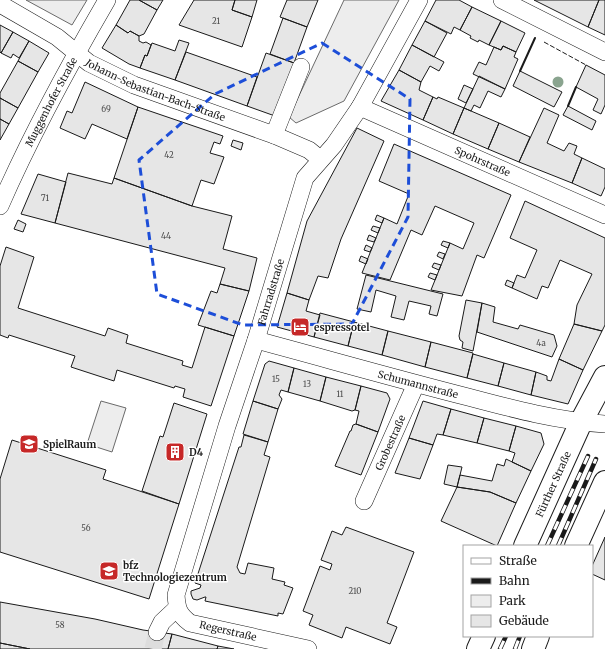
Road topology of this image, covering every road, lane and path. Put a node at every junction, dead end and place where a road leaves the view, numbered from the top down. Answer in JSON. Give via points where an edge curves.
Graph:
{"nodes":[{"id":1,"x":107,"y":0,"type":"edge"},
{"id":2,"x":419,"y":0,"type":"edge"},
{"id":3,"x":502,"y":0,"type":"edge"},
{"id":4,"x":0,"y":4,"type":"edge"},
{"id":5,"x":605,"y":52,"type":"edge"},
{"id":6,"x":76,"y":53,"type":"junction"},
{"id":7,"x":301,"y":67,"type":"dead end"},
{"id":8,"x":360,"y":107,"type":"junction"},
{"id":9,"x":274,"y":135,"type":"junction"},
{"id":10,"x":320,"y":159,"type":"junction"},
{"id":11,"x":4,"y":186,"type":"edge"},
{"id":12,"x":0,"y":206,"type":"edge"},
{"id":13,"x":605,"y":215,"type":"edge"},
{"id":14,"x":256,"y":340,"type":"junction"},
{"id":15,"x":605,"y":376,"type":"edge"},
{"id":16,"x":416,"y":384,"type":"junction"},
{"id":17,"x":581,"y":422,"type":"junction"},
{"id":18,"x":605,"y":424,"type":"edge"},
{"id":19,"x":605,"y":482,"type":"edge"},
{"id":20,"x":364,"y":501,"type":"dead end"},
{"id":21,"x":525,"y":545,"type":"edge"},
{"id":22,"x":576,"y":545,"type":"edge"},
{"id":23,"x":177,"y":608,"type":"junction"},
{"id":24,"x":157,"y":632,"type":"tunnel mouth"},
{"id":25,"x":484,"y":637,"type":"edge"},
{"id":26,"x":538,"y":637,"type":"edge"},
{"id":27,"x":308,"y":649,"type":"edge"},
{"id":28,"x":478,"y":649,"type":"edge"},
{"id":29,"x":533,"y":649,"type":"edge"}],
"edges":[{"from":1,"to":6,"type":"street","name":"Muggenhofer Straße"},
{"from":2,"to":8,"type":"street","name":"Fahrradstraße"},
{"from":3,"to":5,"type":"street"},
{"from":4,"to":6,"type":"street","name":"Johann-Sebastian-Bach-Straße","via":[[57,38]]},
{"from":6,"to":9,"type":"street","name":"Johann-Sebastian-Bach-Straße","via":[[89,63],[134,85]]},
{"from":6,"to":11,"type":"street","name":"Muggenhofer Straße"},
{"from":7,"to":9,"type":"street"},
{"from":8,"to":10,"type":"street","name":"Fahrradstraße","via":[[334,145]]},
{"from":8,"to":13,"type":"street","name":"Spohrstraße"},
{"from":9,"to":10,"type":"street","name":"Johann-Sebastian-Bach-Straße","via":[[309,150]]},
{"from":10,"to":14,"type":"street","name":"Fahrradstraße","via":[[305,178]]},
{"from":11,"to":12,"type":"street","name":"Muggenhofer Straße"},
{"from":14,"to":16,"type":"street","name":"Schumannstraße"},
{"from":14,"to":23,"type":"street","name":"Fahrradstraße","via":[[176,595]]},
{"from":15,"to":17,"type":"main road","name":"Fürther Straße"},
{"from":16,"to":17,"type":"street","name":"Schumannstraße","via":[[524,411]]},
{"from":16,"to":20,"type":"street","name":"Grobestraße"},
{"from":17,"to":18,"type":"street"},
{"from":17,"to":21,"type":"main road","name":"Fürther Straße"},
{"from":19,"to":22,"type":"main road"},
{"from":23,"to":24,"type":"street","via":[[162,622]]},
{"from":23,"to":27,"type":"street","name":"Regerstraße","via":[[190,623]]},
{"from":25,"to":28,"type":"main road"},
{"from":26,"to":29,"type":"main road"}]}
